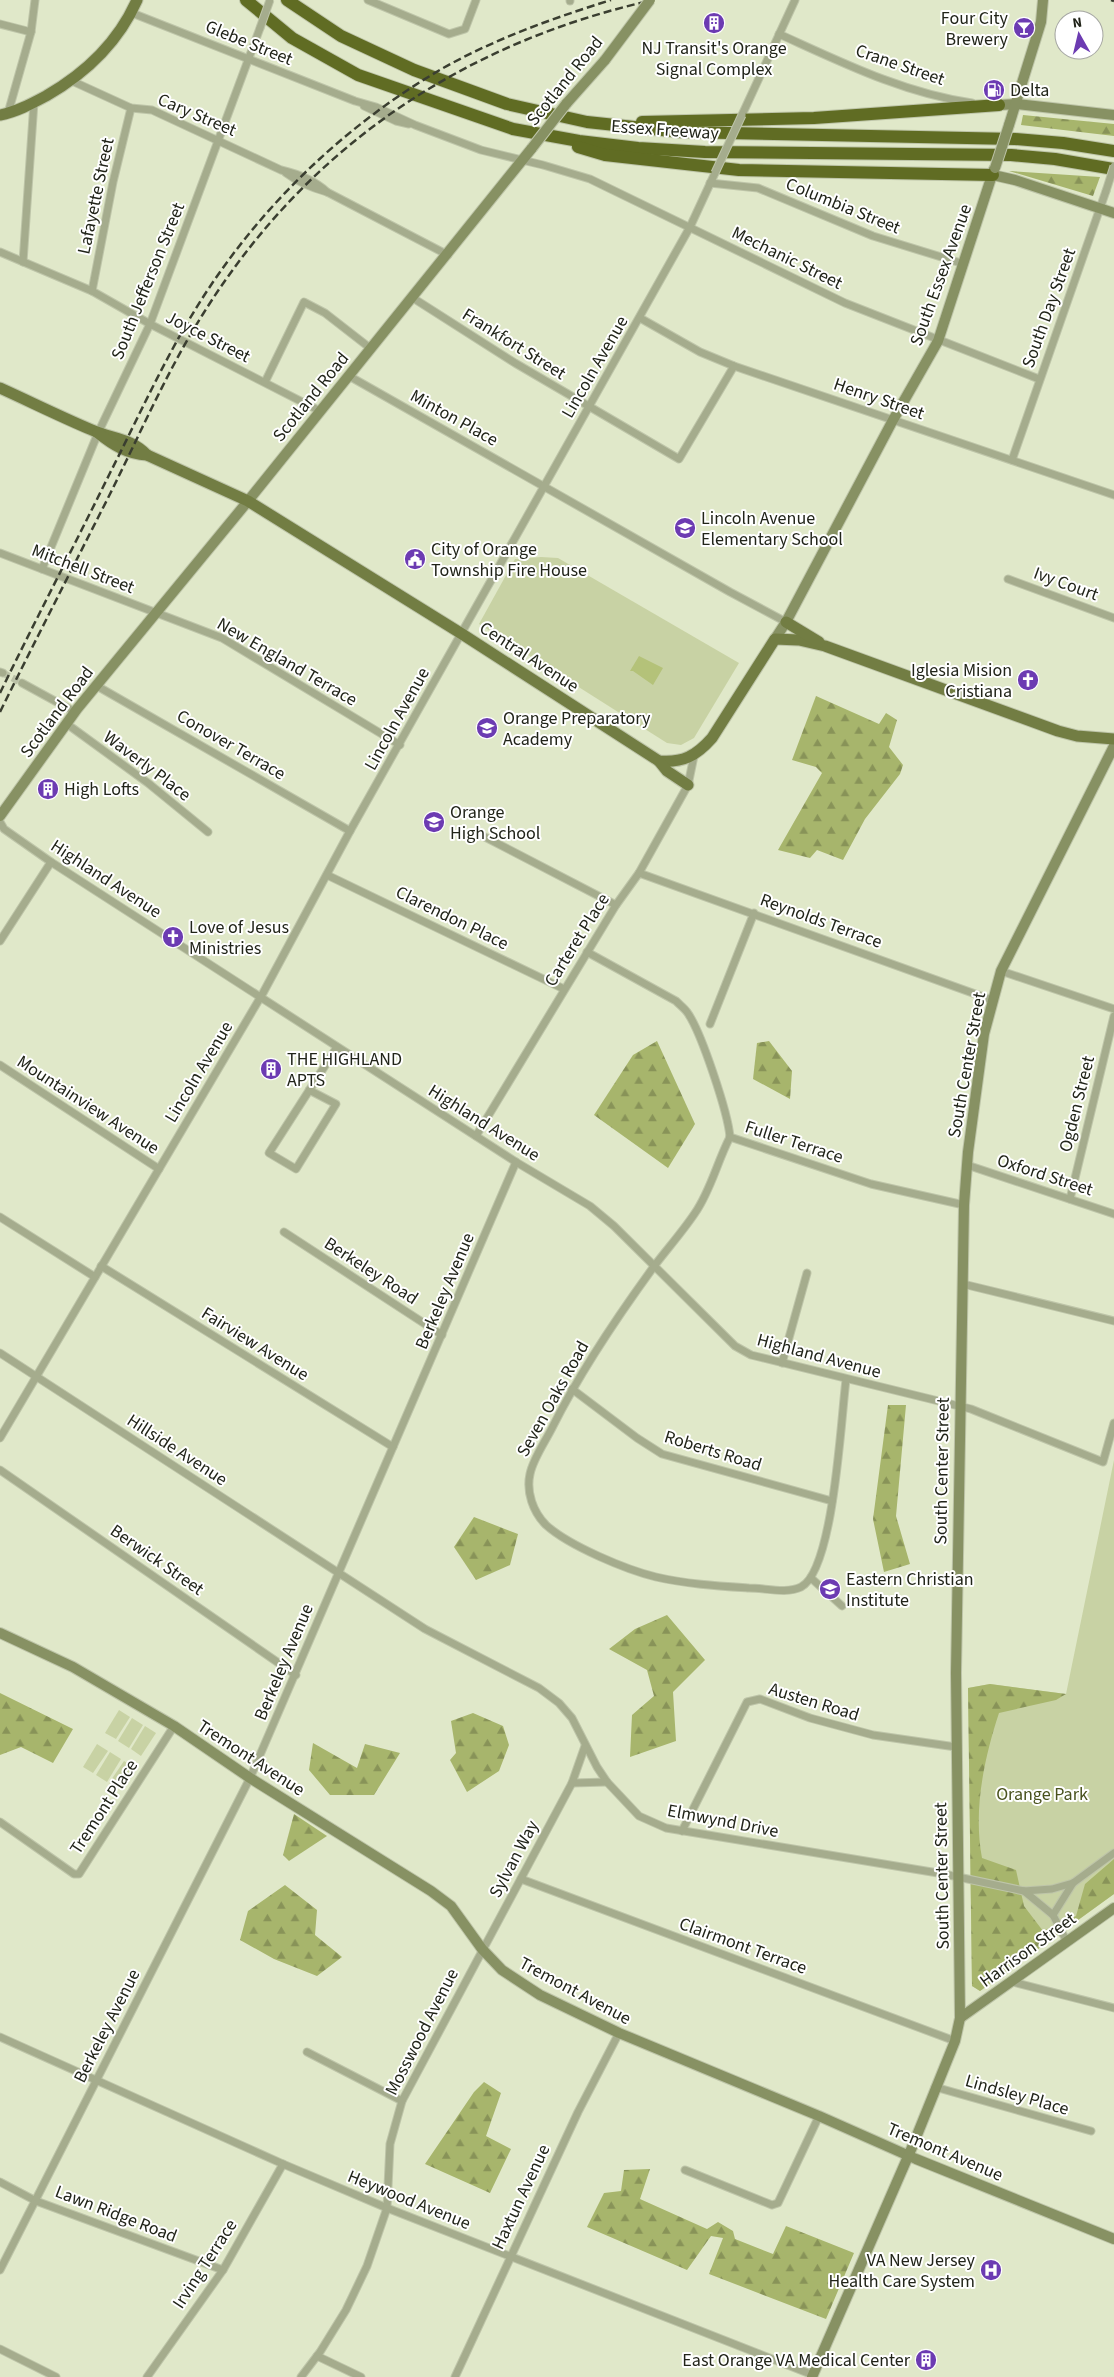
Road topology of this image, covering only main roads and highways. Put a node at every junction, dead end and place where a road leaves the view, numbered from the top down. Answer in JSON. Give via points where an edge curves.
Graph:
{"nodes":[{"id":1,"x":138,"y":0,"type":"edge"},
{"id":2,"x":246,"y":0,"type":"edge"},
{"id":3,"x":287,"y":0,"type":"edge"},
{"id":4,"x":650,"y":0,"type":"edge"},
{"id":5,"x":1043,"y":0,"type":"edge"},
{"id":6,"x":1048,"y":0,"type":"edge"},
{"id":7,"x":1043,"y":11,"type":"junction"},
{"id":8,"x":1017,"y":104,"type":"junction"},
{"id":9,"x":1000,"y":105,"type":"joint"},
{"id":10,"x":4,"y":114,"type":"edge"},
{"id":11,"x":1114,"y":115,"type":"edge"},
{"id":12,"x":587,"y":122,"type":"junction"},
{"id":13,"x":513,"y":129,"type":"junction"},
{"id":14,"x":1114,"y":151,"type":"edge"},
{"id":15,"x":1114,"y":168,"type":"edge"},
{"id":16,"x":994,"y":172,"type":"junction"},
{"id":17,"x":1114,"y":213,"type":"edge"},
{"id":18,"x":0,"y":388,"type":"edge"},
{"id":19,"x":248,"y":502,"type":"junction"},
{"id":20,"x":786,"y":622,"type":"junction"},
{"id":21,"x":775,"y":639,"type":"junction"},
{"id":22,"x":825,"y":646,"type":"junction"},
{"id":23,"x":1114,"y":739,"type":"edge"},
{"id":24,"x":1114,"y":746,"type":"edge"},
{"id":25,"x":659,"y":761,"type":"junction"},
{"id":26,"x":688,"y":785,"type":"road end"},
{"id":27,"x":0,"y":816,"type":"edge"},
{"id":28,"x":0,"y":1633,"type":"edge"},
{"id":29,"x":1114,"y":1908,"type":"edge"},
{"id":30,"x":960,"y":2018,"type":"junction"},
{"id":31,"x":907,"y":2155,"type":"junction"},
{"id":32,"x":1114,"y":2238,"type":"edge"},
{"id":33,"x":813,"y":2376,"type":"edge"}],
"edges":[{"from":1,"to":10,"type":"main road","via":[[105,52],[72,81]]},
{"from":2,"to":13,"type":"highway","name":"Essex Freeway","via":[[292,38],[358,75]]},
{"from":3,"to":12,"type":"highway","name":"Essex Freeway","via":[[342,36],[414,70],[507,104]]},
{"from":4,"to":19,"type":"main road","name":"Scotland Road","bridge":true},
{"from":5,"to":7,"type":"main road","name":"South Essex Avenue"},
{"from":6,"to":7,"type":"main road","name":"South Essex Avenue"},
{"from":7,"to":8,"type":"main road","name":"South Essex Avenue"},
{"from":8,"to":9,"type":"main road","name":"Crane Street"},
{"from":8,"to":11,"type":"main road","name":"Crane Street"},
{"from":8,"to":16,"type":"main road","name":"South Essex Avenue","bridge":true},
{"from":9,"to":12,"type":"highway","via":[[814,118]]},
{"from":12,"to":14,"type":"highway","name":"Essex Freeway","via":[[681,132],[1015,138]]},
{"from":13,"to":15,"type":"highway","name":"Essex Freeway","via":[[638,148],[705,152],[1011,155]]},
{"from":13,"to":16,"type":"highway","via":[[605,155],[739,170]]},
{"from":16,"to":17,"type":"main road"},
{"from":16,"to":20,"type":"main road","name":"South Essex Avenue","via":[[938,341]]},
{"from":18,"to":19,"type":"main road","name":"Central Avenue","via":[[98,433],[116,436],[138,446],[147,455]]},
{"from":19,"to":25,"type":"main road","name":"Central Avenue"},
{"from":19,"to":27,"type":"main road","name":"Scotland Road","via":[[96,686]]},
{"from":20,"to":21,"type":"main road","name":"South Essex Avenue"},
{"from":20,"to":22,"type":"main road"},
{"from":21,"to":22,"type":"main road"},
{"from":21,"to":25,"type":"main road","via":[[712,738],[694,756],[682,761]]},
{"from":22,"to":23,"type":"main road","via":[[1058,731]]},
{"from":24,"to":30,"type":"main road","name":"South Center Street","via":[[1001,971],[984,1034],[967,1165],[956,1585]]},
{"from":25,"to":26,"type":"main road","name":"Central Avenue","via":[[667,771]]},
{"from":28,"to":31,"type":"main road","name":"Tremont Avenue","via":[[73,1667],[174,1726],[250,1778],[431,1891],[451,1906],[482,1949],[519,1983],[618,2033]]},
{"from":29,"to":30,"type":"main road","name":"Harrison Street"},
{"from":30,"to":31,"type":"main road","name":"South Center Street","via":[[955,2041]]},
{"from":31,"to":32,"type":"main road","name":"Tremont Avenue"},
{"from":31,"to":33,"type":"main road","name":"South Center Street"}]}
